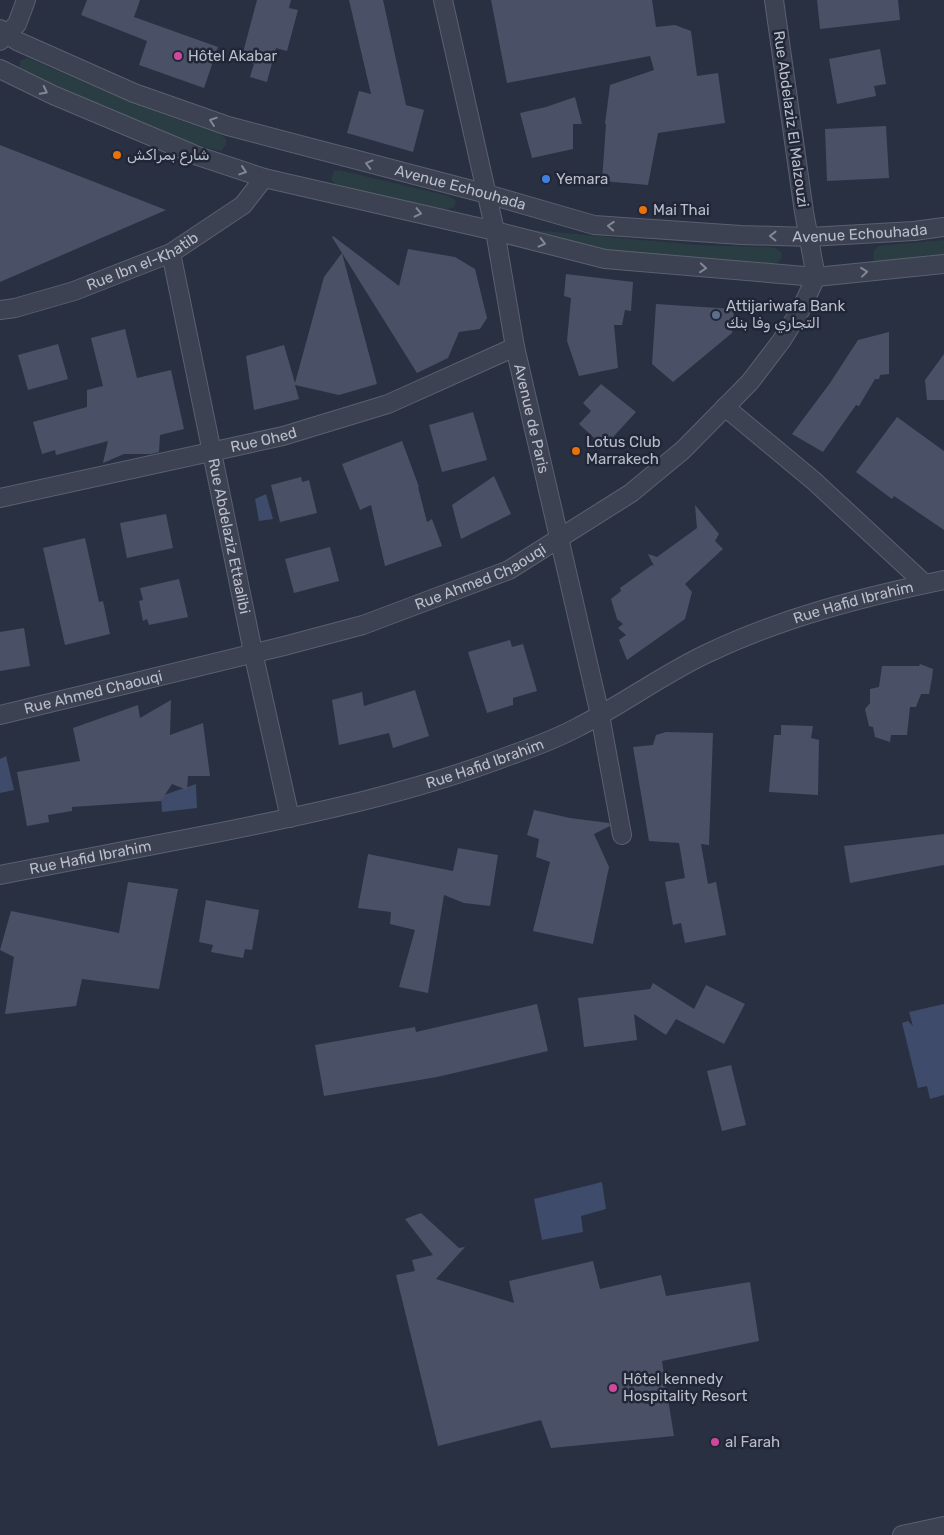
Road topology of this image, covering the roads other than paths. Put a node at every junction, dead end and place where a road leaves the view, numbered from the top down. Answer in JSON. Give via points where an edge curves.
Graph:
{"nodes":[{"id":1,"x":26,"y":0,"type":"edge"},
{"id":2,"x":443,"y":0,"type":"edge"},
{"id":3,"x":774,"y":0,"type":"edge"},
{"id":4,"x":3,"y":35,"type":"edge"},
{"id":5,"x":0,"y":69,"type":"edge"},
{"id":6,"x":264,"y":178,"type":"junction"},
{"id":7,"x":487,"y":194,"type":"junction"},
{"id":8,"x":944,"y":227,"type":"edge"},
{"id":9,"x":495,"y":231,"type":"junction"},
{"id":10,"x":809,"y":237,"type":"junction"},
{"id":11,"x":171,"y":253,"type":"junction"},
{"id":12,"x":944,"y":264,"type":"edge"},
{"id":13,"x":816,"y":277,"type":"junction"},
{"id":14,"x":0,"y":310,"type":"edge"},
{"id":15,"x":516,"y":347,"type":"junction"},
{"id":16,"x":725,"y":408,"type":"junction"},
{"id":17,"x":213,"y":450,"type":"junction"},
{"id":18,"x":0,"y":498,"type":"edge"},
{"id":19,"x":559,"y":539,"type":"junction"},
{"id":20,"x":944,"y":580,"type":"edge"},
{"id":21,"x":925,"y":584,"type":"junction"},
{"id":22,"x":254,"y":652,"type":"junction"},
{"id":23,"x":0,"y":715,"type":"edge"},
{"id":24,"x":600,"y":715,"type":"junction"},
{"id":25,"x":290,"y":818,"type":"junction"},
{"id":26,"x":622,"y":835,"type":"dead end"},
{"id":27,"x":0,"y":875,"type":"edge"},
{"id":28,"x":944,"y":1526,"type":"edge"},
{"id":29,"x":902,"y":1535,"type":"edge"}],
"edges":[{"from":1,"to":4,"type":"street","via":[[17,24]]},
{"from":2,"to":7,"type":"street","name":"Avenue de Paris"},
{"from":3,"to":10,"type":"street","name":"Rue Abdelaziz El Malzouzi"},
{"from":7,"to":4,"type":"street","name":"Avenue Echouhada","one_way":true,"via":[[228,126],[134,93]]},
{"from":5,"to":6,"type":"street","one_way":true,"via":[[198,156]]},
{"from":6,"to":9,"type":"street","one_way":true},
{"from":6,"to":11,"type":"street","name":"Rue Ibn el-Khatib","via":[[243,206]]},
{"from":7,"to":9,"type":"street","name":"Avenue de Paris"},
{"from":10,"to":7,"type":"street","name":"Avenue Echouhada","one_way":true,"via":[[594,225]]},
{"from":8,"to":10,"type":"street","name":"Avenue Echouhada"},
{"from":9,"to":13,"type":"street","one_way":true,"via":[[605,259]]},
{"from":9,"to":15,"type":"street","name":"Avenue de Paris"},
{"from":10,"to":13,"type":"street"},
{"from":11,"to":14,"type":"street","name":"Rue Ibn el-Khatib","via":[[74,291]]},
{"from":11,"to":17,"type":"street","name":"Rue Abdelaziz Ettaalibi"},
{"from":13,"to":12,"type":"street","one_way":true},
{"from":13,"to":16,"type":"street","name":"Rue Ahmed Chaouqi","via":[[782,340]]},
{"from":15,"to":17,"type":"street","name":"Rue Ohed","via":[[388,404],[283,436]]},
{"from":15,"to":19,"type":"street","name":"Avenue de Paris"},
{"from":16,"to":19,"type":"street","name":"Rue Ahmed Chaouqi","via":[[662,468]]},
{"from":16,"to":21,"type":"street","via":[[814,482]]},
{"from":17,"to":18,"type":"street","name":"Rue Ohed"},
{"from":17,"to":22,"type":"street","name":"Rue Abdelaziz Ettaalibi"},
{"from":19,"to":22,"type":"street","name":"Rue Ahmed Chaouqi","via":[[509,570],[363,625]]},
{"from":19,"to":24,"type":"street","name":"Avenue de Paris"},
{"from":20,"to":21,"type":"street","name":"Rue Hafid Ibrahim"},
{"from":21,"to":24,"type":"street","name":"Rue Hafid Ibrahim","via":[[810,613],[742,637],[668,674]]},
{"from":22,"to":23,"type":"street","name":"Rue Ahmed Chaouqi"},
{"from":22,"to":25,"type":"street","name":"Rue Abdelaziz Ettaalibi"},
{"from":24,"to":25,"type":"street","name":"Rue Hafid Ibrahim","via":[[579,727],[440,781]]},
{"from":24,"to":26,"type":"street","name":"Avenue de Paris"},
{"from":25,"to":27,"type":"street","name":"Rue Hafid Ibrahim"},
{"from":28,"to":29,"type":"street"}]}
